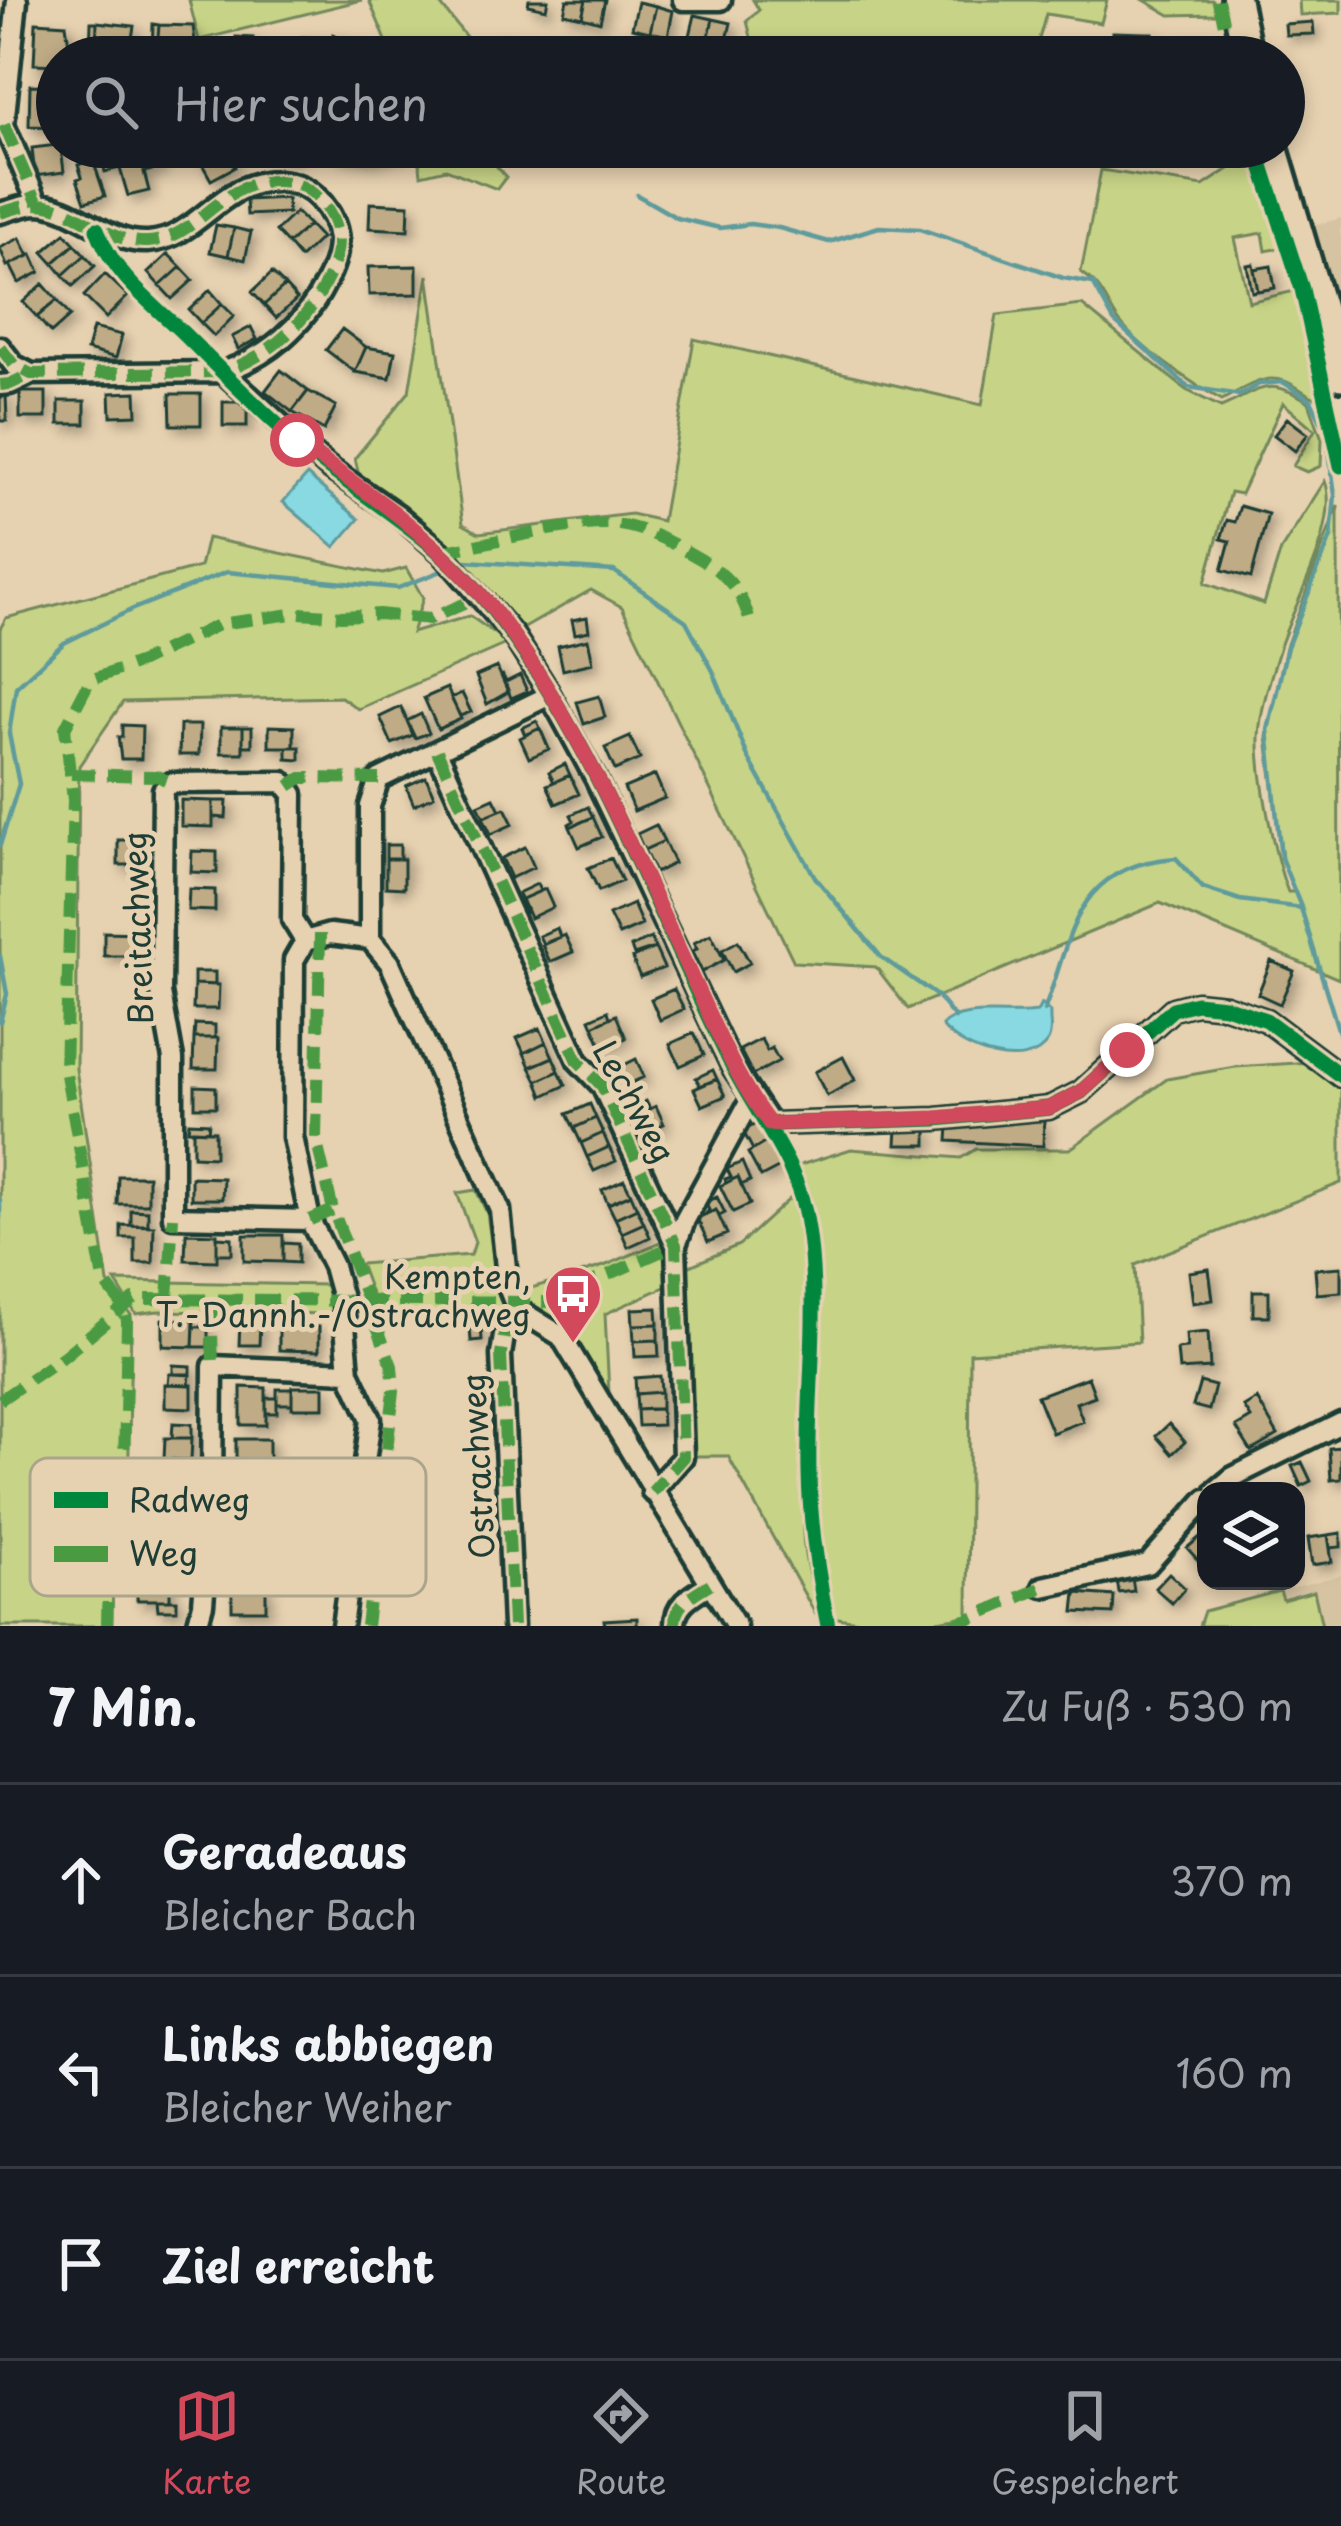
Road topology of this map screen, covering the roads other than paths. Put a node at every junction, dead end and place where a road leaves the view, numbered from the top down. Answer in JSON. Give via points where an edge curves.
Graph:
{"nodes":[{"id":1,"x":17,"y":0,"type":"edge"},
{"id":2,"x":683,"y":0,"type":"edge"},
{"id":3,"x":722,"y":0,"type":"edge"},
{"id":4,"x":1236,"y":0,"type":"edge"},
{"id":5,"x":1244,"y":36,"type":"edge"},
{"id":6,"x":2,"y":127,"type":"edge"},
{"id":7,"x":1280,"y":168,"type":"edge"},
{"id":8,"x":38,"y":204,"type":"junction"},
{"id":9,"x":0,"y":213,"type":"edge"},
{"id":10,"x":1337,"y":346,"type":"edge"},
{"id":11,"x":0,"y":347,"type":"edge"},
{"id":12,"x":223,"y":372,"type":"junction"},
{"id":13,"x":31,"y":374,"type":"junction"},
{"id":14,"x":1341,"y":376,"type":"edge"},
{"id":15,"x":0,"y":385,"type":"edge"},
{"id":16,"x":550,"y":695,"type":"junction"},
{"id":17,"x":437,"y":752,"type":"junction"},
{"id":18,"x":370,"y":939,"type":"junction"},
{"id":19,"x":305,"y":941,"type":"junction"},
{"id":20,"x":1341,"y":1076,"type":"edge"},
{"id":21,"x":751,"y":1099,"type":"junction"},
{"id":22,"x":310,"y":1220,"type":"junction"},
{"id":23,"x":676,"y":1245,"type":"junction"},
{"id":24,"x":519,"y":1310,"type":"junction"},
{"id":25,"x":349,"y":1372,"type":"junction"},
{"id":26,"x":1341,"y":1423,"type":"edge"},
{"id":27,"x":212,"y":1458,"type":"edge"},
{"id":28,"x":368,"y":1458,"type":"edge"},
{"id":29,"x":1228,"y":1482,"type":"edge"},
{"id":30,"x":652,"y":1492,"type":"junction"},
{"id":31,"x":1197,"y":1509,"type":"edge"},
{"id":32,"x":710,"y":1584,"type":"junction"},
{"id":33,"x":1043,"y":1587,"type":"dead end"},
{"id":34,"x":204,"y":1596,"type":"edge"},
{"id":35,"x":347,"y":1596,"type":"edge"},
{"id":36,"x":197,"y":1626,"type":"edge"},
{"id":37,"x":342,"y":1626,"type":"edge"},
{"id":38,"x":513,"y":1626,"type":"edge"},
{"id":39,"x":675,"y":1626,"type":"edge"},
{"id":40,"x":736,"y":1626,"type":"edge"}],
"edges":[{"from":1,"to":6,"type":"street"},
{"from":2,"to":3,"type":"street"},
{"from":4,"to":5,"type":"main road"},
{"from":6,"to":8,"type":"street"},
{"from":7,"to":10,"type":"main road"},
{"from":8,"to":9,"type":"street"},
{"from":8,"to":12,"type":"street","via":[[143,242],[182,232],[222,199],[265,181],[317,196],[338,244],[317,299],[269,350]]},
{"from":10,"to":14,"type":"main road"},
{"from":11,"to":13,"type":"street"},
{"from":12,"to":13,"type":"street"},
{"from":12,"to":16,"type":"street","via":[[454,565]]},
{"from":13,"to":15,"type":"street"},
{"from":16,"to":17,"type":"street"},
{"from":16,"to":21,"type":"street"},
{"from":17,"to":18,"type":"street","via":[[390,772],[373,790]]},
{"from":17,"to":23,"type":"street","name":"Lechweg","via":[[578,1061],[602,1086]]},
{"from":18,"to":19,"type":"street","via":[[330,934]]},
{"from":18,"to":24,"type":"street","via":[[390,964],[493,1191]]},
{"from":19,"to":22,"type":"street","via":[[294,960],[291,1088]]},
{"from":19,"to":22,"type":"street","name":"Breitachweg","via":[[292,920],[289,786],[183,782],[163,790],[161,993],[173,1058],[173,1217]]},
{"from":20,"to":21,"type":"street","via":[[1266,1020],[1196,1003],[1173,1009],[1081,1092],[1049,1108],[770,1124]]},
{"from":21,"to":23,"type":"street"},
{"from":22,"to":25,"type":"street","via":[[343,1301]]},
{"from":23,"to":30,"type":"street","name":"Lechweg","via":[[683,1457]]},
{"from":24,"to":30,"type":"street","via":[[561,1336]]},
{"from":24,"to":38,"type":"street","name":"Ostrachweg","via":[[506,1324],[501,1354]]},
{"from":25,"to":27,"type":"street","via":[[212,1366]]},
{"from":25,"to":28,"type":"street","via":[[371,1419]]},
{"from":26,"to":29,"type":"street"},
{"from":30,"to":32,"type":"street"},
{"from":31,"to":33,"type":"street","via":[[1148,1564]]},
{"from":32,"to":39,"type":"street","via":[[685,1600]]},
{"from":32,"to":40,"type":"street"},
{"from":34,"to":36,"type":"street"},
{"from":35,"to":37,"type":"street"}]}
